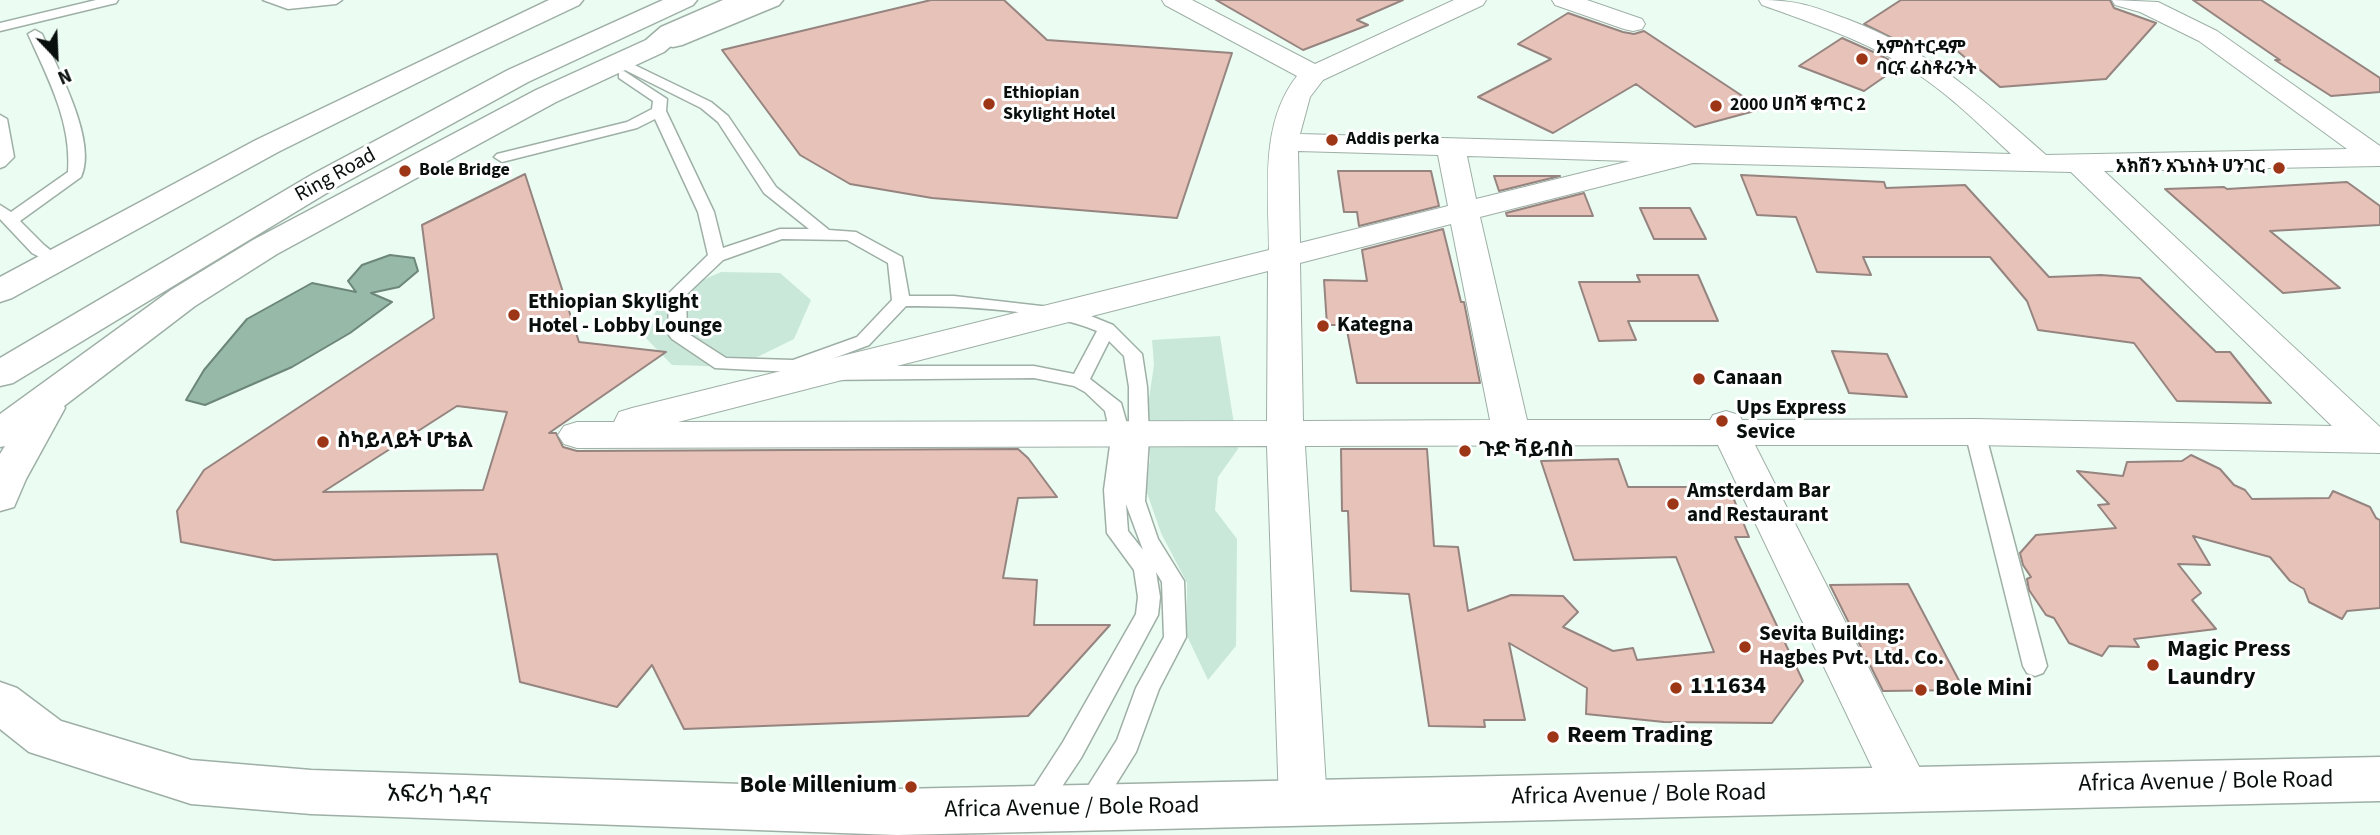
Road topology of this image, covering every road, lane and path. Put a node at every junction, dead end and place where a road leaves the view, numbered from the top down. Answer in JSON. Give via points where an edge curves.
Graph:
{"nodes":[{"id":1,"x":111,"y":0,"type":"edge"},
{"id":2,"x":269,"y":0,"type":"edge"},
{"id":3,"x":336,"y":0,"type":"edge"},
{"id":4,"x":570,"y":0,"type":"edge"},
{"id":5,"x":744,"y":0,"type":"edge"},
{"id":6,"x":769,"y":0,"type":"edge"},
{"id":7,"x":1174,"y":0,"type":"edge"},
{"id":8,"x":1474,"y":0,"type":"edge"},
{"id":9,"x":1564,"y":0,"type":"edge"},
{"id":10,"x":1771,"y":0,"type":"edge"},
{"id":11,"x":2124,"y":0,"type":"edge"},
{"id":12,"x":663,"y":3,"type":"edge"},
{"id":13,"x":1633,"y":24,"type":"dead end"},
{"id":14,"x":0,"y":27,"type":"edge"},
{"id":15,"x":35,"y":34,"type":"dead end"},
{"id":16,"x":655,"y":46,"type":"junction"},
{"id":17,"x":614,"y":65,"type":"junction"},
{"id":18,"x":1314,"y":74,"type":"junction"},
{"id":19,"x":659,"y":111,"type":"junction"},
{"id":20,"x":0,"y":119,"type":"edge"},
{"id":21,"x":1284,"y":142,"type":"junction"},
{"id":22,"x":1450,"y":146,"type":"junction"},
{"id":23,"x":1696,"y":153,"type":"junction"},
{"id":24,"x":502,"y":157,"type":"dead end"},
{"id":25,"x":2378,"y":157,"type":"edge"},
{"id":26,"x":0,"y":163,"type":"edge"},
{"id":27,"x":2039,"y":164,"type":"junction"},
{"id":28,"x":2079,"y":164,"type":"junction"},
{"id":29,"x":5,"y":215,"type":"edge"},
{"id":30,"x":824,"y":234,"type":"junction"},
{"id":31,"x":717,"y":256,"type":"junction"},
{"id":32,"x":56,"y":261,"type":"junction"},
{"id":33,"x":0,"y":292,"type":"edge"},
{"id":34,"x":901,"y":301,"type":"junction"},
{"id":35,"x":1107,"y":330,"type":"junction"},
{"id":36,"x":0,"y":344,"type":"edge"},
{"id":37,"x":794,"y":366,"type":"junction"},
{"id":38,"x":0,"y":374,"type":"edge"},
{"id":39,"x":1079,"y":381,"type":"junction"},
{"id":40,"x":57,"y":390,"type":"junction"},
{"id":41,"x":1284,"y":422,"type":"junction"},
{"id":42,"x":1508,"y":423,"type":"junction"},
{"id":43,"x":1726,"y":424,"type":"junction"},
{"id":44,"x":1975,"y":432,"type":"junction"},
{"id":45,"x":0,"y":434,"type":"edge"},
{"id":46,"x":577,"y":435,"type":"junction"},
{"id":47,"x":2374,"y":440,"type":"edge"},
{"id":48,"x":0,"y":496,"type":"edge"},
{"id":49,"x":2035,"y":666,"type":"dead end"},
{"id":50,"x":0,"y":702,"type":"edge"},
{"id":51,"x":2380,"y":779,"type":"edge"},
{"id":52,"x":1906,"y":790,"type":"junction"},
{"id":53,"x":1303,"y":803,"type":"junction"},
{"id":54,"x":1087,"y":808,"type":"junction"},
{"id":55,"x":1032,"y":810,"type":"junction"},
{"id":56,"x":897,"y":812,"type":"joint"}],
"edges":[{"from":1,"to":14,"type":"lane"},
{"from":2,"to":3,"type":"lane","via":[[299,5]]},
{"from":4,"to":32,"type":"main road","via":[[267,146]]},
{"from":5,"to":16,"type":"main road","via":[[685,25]]},
{"from":6,"to":16,"type":"main road"},
{"from":7,"to":18,"type":"street"},
{"from":8,"to":18,"type":"street"},
{"from":9,"to":13,"type":"street"},
{"from":10,"to":27,"type":"street","via":[[1836,23],[1911,59]]},
{"from":11,"to":25,"type":"street","via":[[2208,36]]},
{"from":12,"to":36,"type":"main road","name":"Ring Road","via":[[516,56],[347,145]]},
{"from":12,"to":38,"type":"main road","name":"Ring Road","via":[[324,181]]},
{"from":15,"to":29,"type":"lane","via":[[66,104],[78,162],[76,174]]},
{"from":16,"to":17,"type":"main road"},
{"from":17,"to":19,"type":"lane","via":[[660,99]]},
{"from":17,"to":30,"type":"lane","via":[[706,105],[723,119],[770,190]]},
{"from":17,"to":40,"type":"main road","via":[[450,145],[265,247],[183,298]]},
{"from":18,"to":21,"type":"street","via":[[1290,103]]},
{"from":19,"to":24,"type":"lane","via":[[632,125]]},
{"from":19,"to":31,"type":"lane","via":[[706,212]]},
{"from":20,"to":26,"type":"lane","via":[[6,157]]},
{"from":21,"to":22,"type":"street"},
{"from":21,"to":41,"type":"street"},
{"from":22,"to":23,"type":"street"},
{"from":22,"to":42,"type":"street"},
{"from":23,"to":27,"type":"street"},
{"from":23,"to":46,"type":"street"},
{"from":25,"to":28,"type":"street"},
{"from":27,"to":28,"type":"street"},
{"from":28,"to":47,"type":"street"},
{"from":29,"to":32,"type":"lane"},
{"from":30,"to":31,"type":"lane","via":[[780,234]]},
{"from":30,"to":34,"type":"lane","via":[[850,234],[896,261]]},
{"from":31,"to":37,"type":"lane","via":[[677,294],[678,335],[722,364]]},
{"from":32,"to":33,"type":"main road"},
{"from":34,"to":35,"type":"lane","via":[[954,301],[1076,316]]},
{"from":34,"to":37,"type":"lane","via":[[863,341]]},
{"from":35,"to":39,"type":"lane"},
{"from":35,"to":54,"type":"lane","via":[[1133,354],[1139,438],[1135,502],[1148,540],[1173,581],[1175,637],[1148,688],[1127,745]]},
{"from":37,"to":39,"type":"lane","via":[[817,374],[1034,372]]},
{"from":39,"to":55,"type":"lane","via":[[1114,408],[1121,438],[1114,490],[1118,533],[1145,568],[1149,597],[1147,615],[1072,750]]},
{"from":40,"to":45,"type":"main road"},
{"from":40,"to":48,"type":"main road"},
{"from":41,"to":42,"type":"street"},
{"from":41,"to":53,"type":"street"},
{"from":42,"to":43,"type":"street"},
{"from":43,"to":46,"type":"street"},
{"from":43,"to":52,"type":"street"},
{"from":44,"to":46,"type":"street"},
{"from":44,"to":47,"type":"street"},
{"from":44,"to":49,"type":"lane"},
{"from":50,"to":56,"type":"main road","name":"አፍሪካ ጎዳና","via":[[46,737],[191,782],[311,792]]},
{"from":51,"to":52,"type":"main road","name":"Africa Avenue / Bole Road"},
{"from":52,"to":53,"type":"main road","name":"Africa Avenue / Bole Road"},
{"from":53,"to":54,"type":"main road","name":"Africa Avenue / Bole Road"},
{"from":54,"to":55,"type":"main road","name":"Africa Avenue / Bole Road"},
{"from":55,"to":56,"type":"main road","name":"Africa Avenue / Bole Road"}]}
